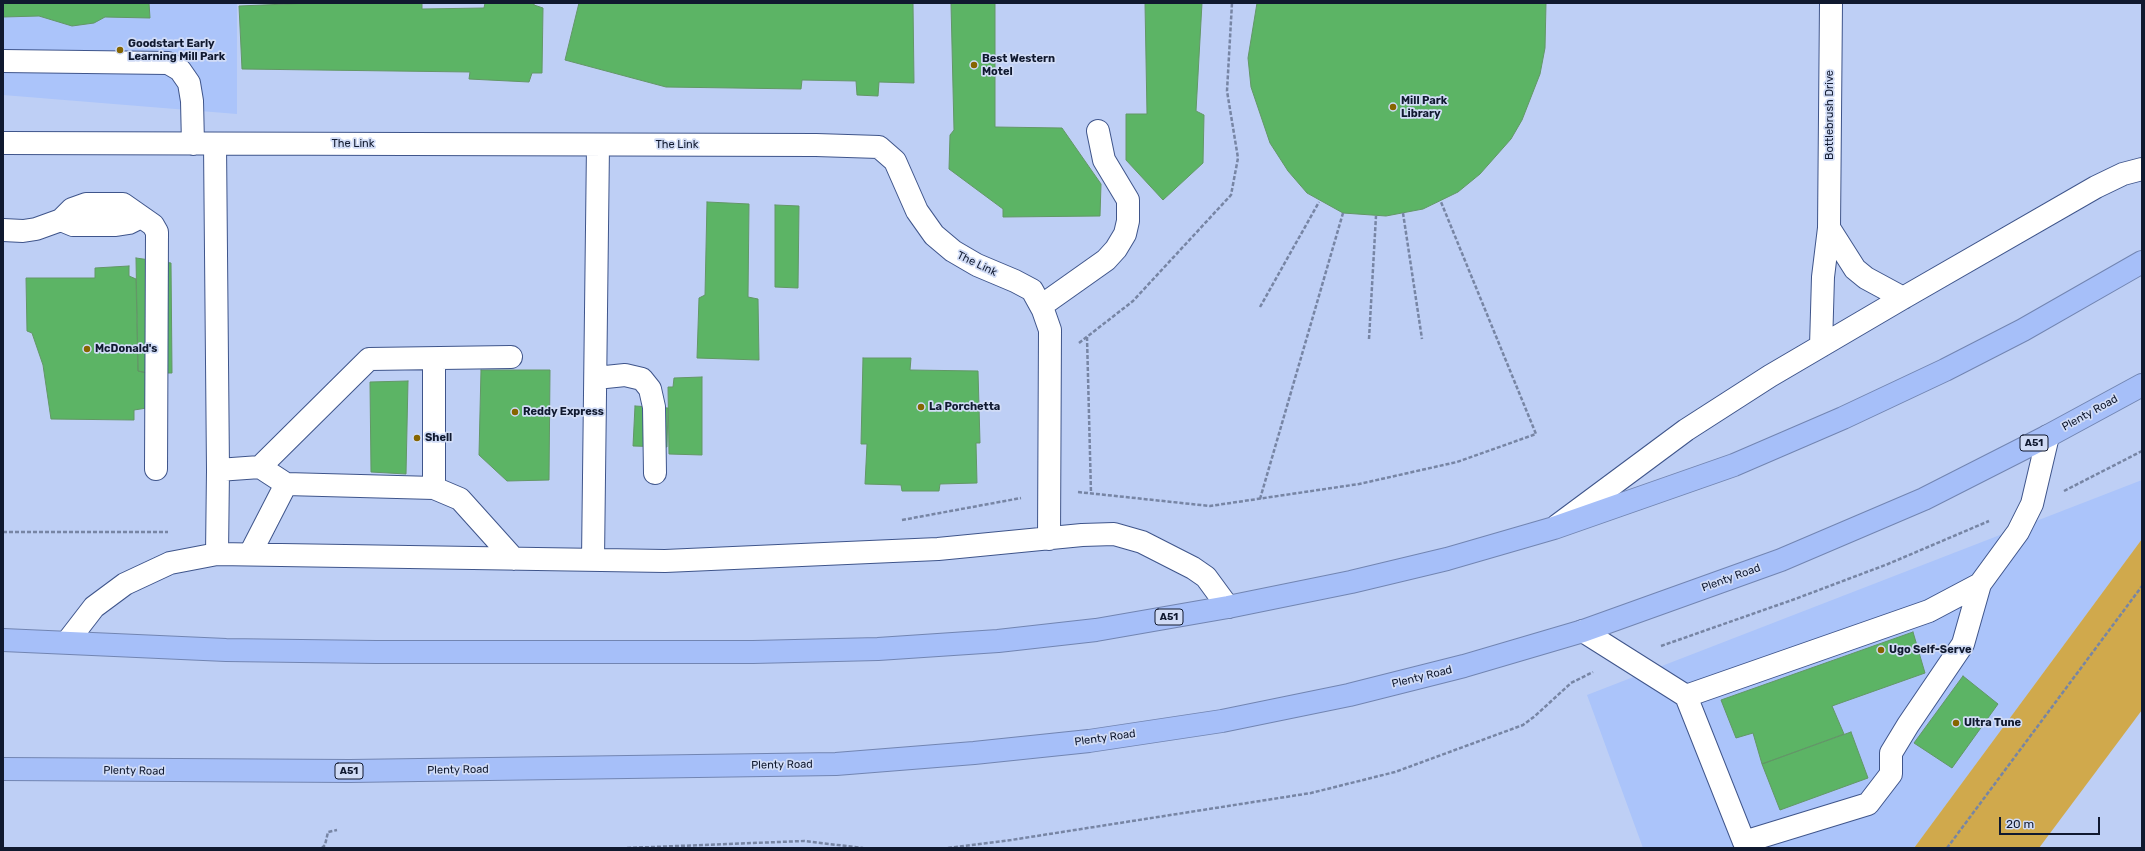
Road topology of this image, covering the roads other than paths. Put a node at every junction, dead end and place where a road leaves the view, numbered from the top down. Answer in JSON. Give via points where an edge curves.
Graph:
{"nodes":[{"id":1,"x":1831,"y":3,"type":"edge"},
{"id":2,"x":3,"y":61,"type":"edge"},
{"id":3,"x":1098,"y":131,"type":"dead end"},
{"id":4,"x":3,"y":143,"type":"edge"},
{"id":5,"x":193,"y":144,"type":"junction"},
{"id":6,"x":215,"y":144,"type":"junction"},
{"id":7,"x":598,"y":145,"type":"junction"},
{"id":8,"x":2141,"y":168,"type":"edge"},
{"id":9,"x":1829,"y":228,"type":"junction"},
{"id":10,"x":3,"y":230,"type":"edge"},
{"id":11,"x":2142,"y":262,"type":"edge"},
{"id":12,"x":1902,"y":298,"type":"junction"},
{"id":13,"x":1041,"y":306,"type":"junction"},
{"id":14,"x":1821,"y":346,"type":"junction"},
{"id":15,"x":511,"y":357,"type":"dead end"},
{"id":16,"x":434,"y":359,"type":"junction"},
{"id":17,"x":596,"y":378,"type":"junction"},
{"id":18,"x":2142,"y":385,"type":"edge"},
{"id":19,"x":2048,"y":436,"type":"junction"},
{"id":20,"x":260,"y":467,"type":"junction"},
{"id":21,"x":156,"y":470,"type":"dead end"},
{"id":22,"x":218,"y":470,"type":"junction"},
{"id":23,"x":655,"y":473,"type":"dead end"},
{"id":24,"x":286,"y":484,"type":"junction"},
{"id":25,"x":434,"y":488,"type":"junction"},
{"id":26,"x":1554,"y":528,"type":"junction"},
{"id":27,"x":1049,"y":539,"type":"junction"},
{"id":28,"x":217,"y":554,"type":"junction"},
{"id":29,"x":250,"y":554,"type":"junction"},
{"id":30,"x":514,"y":559,"type":"junction"},
{"id":31,"x":593,"y":560,"type":"junction"},
{"id":32,"x":1980,"y":584,"type":"junction"},
{"id":33,"x":1228,"y":607,"type":"junction"},
{"id":34,"x":1583,"y":631,"type":"junction"},
{"id":35,"x":3,"y":640,"type":"edge"},
{"id":36,"x":67,"y":642,"type":"junction"},
{"id":37,"x":1686,"y":696,"type":"junction"},
{"id":38,"x":3,"y":769,"type":"edge"}],
"edges":[{"from":1,"to":9,"type":"street","name":"Bottlebrush Drive"},
{"from":2,"to":5,"type":"street","via":[[168,62],[180,70],[189,83]]},
{"from":3,"to":13,"type":"street","via":[[1104,160],[1128,200],[1125,234],[1106,260]]},
{"from":4,"to":5,"type":"street","name":"The Link"},
{"from":5,"to":6,"type":"street","name":"The Link"},
{"from":6,"to":7,"type":"street","name":"The Link"},
{"from":6,"to":22,"type":"street"},
{"from":7,"to":13,"type":"street","name":"The Link","via":[[879,147],[895,161],[917,211],[934,235],[953,251],[977,265],[1032,290]]},
{"from":7,"to":17,"type":"street"},
{"from":8,"to":12,"type":"street","via":[[2096,187]]},
{"from":9,"to":12,"type":"street","via":[[1855,269]]},
{"from":9,"to":14,"type":"street","name":"Bottlebrush Drive","via":[[1823,277]]},
{"from":10,"to":21,"type":"street","via":[[23,231],[61,220],[73,225],[116,225],[129,223],[141,217],[153,225],[157,232]]},
{"from":11,"to":26,"type":"highway","number":"A51","via":[[2016,334],[1843,418],[1734,466]]},
{"from":12,"to":14,"type":"street"},
{"from":13,"to":27,"type":"street","name":"The Link","via":[[1050,330]]},
{"from":14,"to":26,"type":"street","via":[[1686,430]]},
{"from":15,"to":16,"type":"street"},
{"from":16,"to":20,"type":"street","via":[[369,359]]},
{"from":16,"to":25,"type":"street"},
{"from":17,"to":23,"type":"street","via":[[625,375],[642,379],[650,389],[654,407]]},
{"from":17,"to":31,"type":"street"},
{"from":18,"to":19,"type":"highway","name":"Plenty Road","number":"A51"},
{"from":19,"to":32,"type":"street","via":[[2032,504],[2018,532]]},
{"from":19,"to":34,"type":"highway","name":"Plenty Road","number":"A51","via":[[1924,498],[1781,560]]},
{"from":20,"to":22,"type":"street"},
{"from":20,"to":24,"type":"street"},
{"from":22,"to":28,"type":"street"},
{"from":24,"to":25,"type":"street"},
{"from":24,"to":29,"type":"street"},
{"from":25,"to":30,"type":"street","via":[[460,499]]},
{"from":26,"to":33,"type":"highway","number":"A51","via":[[1447,559]]},
{"from":27,"to":31,"type":"street","via":[[938,549],[665,561]]},
{"from":27,"to":33,"type":"street","via":[[1114,534],[1142,542],[1206,577]]},
{"from":28,"to":29,"type":"street"},
{"from":28,"to":36,"type":"street","via":[[170,563],[125,584],[94,607]]},
{"from":29,"to":30,"type":"street"},
{"from":30,"to":31,"type":"street"},
{"from":32,"to":37,"type":"street","via":[[1929,611]]},
{"from":32,"to":37,"type":"street","via":[[1963,644],[1908,725],[1891,754],[1891,774],[1868,804],[1744,842]]},
{"from":33,"to":36,"type":"highway","number":"A51","via":[[1096,630],[878,649],[753,652],[376,652],[226,650]]},
{"from":34,"to":37,"type":"street"},
{"from":34,"to":38,"type":"highway","name":"Plenty Road","number":"A51","via":[[1464,666],[1372,689],[1222,721],[1089,741],[974,753],[836,764],[562,769],[350,772]]},
{"from":35,"to":36,"type":"highway","number":"A51"}]}
